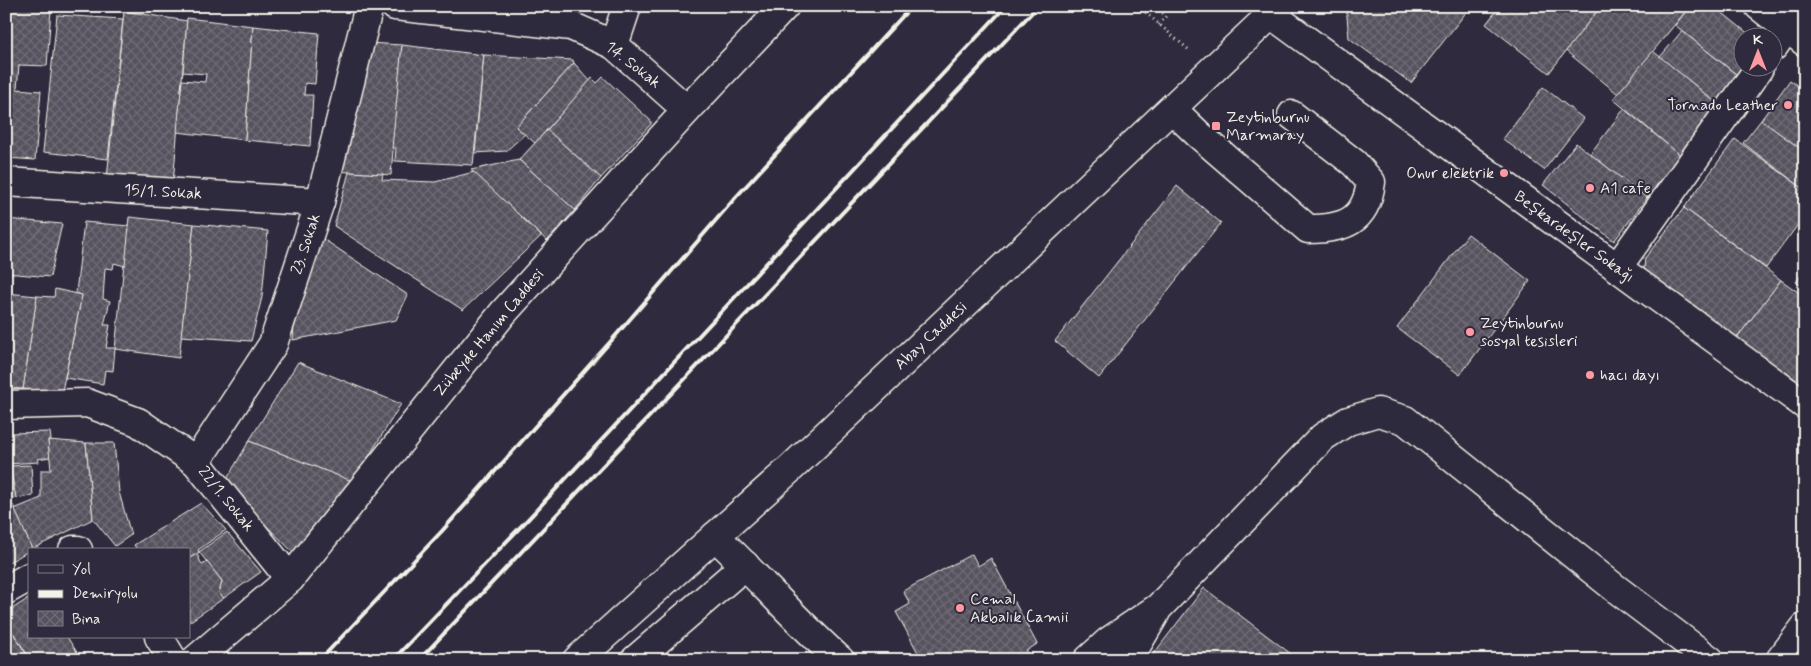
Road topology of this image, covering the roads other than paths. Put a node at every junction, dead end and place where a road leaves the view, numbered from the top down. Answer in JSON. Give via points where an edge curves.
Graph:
{"nodes":[{"id":1,"x":370,"y":6,"type":"edge"},
{"id":2,"x":395,"y":6,"type":"edge"},
{"id":3,"x":627,"y":6,"type":"edge"},
{"id":4,"x":785,"y":6,"type":"edge"},
{"id":5,"x":1759,"y":6,"type":"edge"},
{"id":6,"x":1802,"y":6,"type":"edge"},
{"id":7,"x":1276,"y":11,"type":"edge"},
{"id":8,"x":1788,"y":39,"type":"edge"},
{"id":9,"x":614,"y":45,"type":"junction"},
{"id":10,"x":1752,"y":78,"type":"edge"},
{"id":11,"x":1172,"y":109,"type":"junction"},
{"id":12,"x":687,"y":110,"type":"junction"},
{"id":13,"x":1292,"y":114,"type":"dead end"},
{"id":14,"x":6,"y":182,"type":"edge"},
{"id":15,"x":320,"y":202,"type":"junction"},
{"id":16,"x":1617,"y":268,"type":"junction"},
{"id":17,"x":6,"y":405,"type":"edge"},
{"id":18,"x":1805,"y":405,"type":"edge"},
{"id":19,"x":196,"y":462,"type":"junction"},
{"id":20,"x":715,"y":536,"type":"junction"},
{"id":21,"x":745,"y":565,"type":"junction"},
{"id":22,"x":28,"y":578,"type":"edge"},
{"id":23,"x":290,"y":580,"type":"junction"},
{"id":24,"x":6,"y":590,"type":"edge"},
{"id":25,"x":1159,"y":607,"type":"junction"},
{"id":26,"x":1805,"y":627,"type":"edge"},
{"id":27,"x":160,"y":638,"type":"edge"},
{"id":28,"x":173,"y":660,"type":"edge"},
{"id":29,"x":194,"y":660,"type":"edge"},
{"id":30,"x":578,"y":660,"type":"edge"},
{"id":31,"x":636,"y":660,"type":"edge"},
{"id":32,"x":840,"y":660,"type":"edge"},
{"id":33,"x":1088,"y":660,"type":"edge"},
{"id":34,"x":1128,"y":660,"type":"edge"},
{"id":35,"x":1710,"y":660,"type":"edge"},
{"id":36,"x":1780,"y":660,"type":"edge"}],
"edges":[{"from":1,"to":15,"type":"street","name":"23. Sokak"},
{"from":2,"to":9,"type":"street","name":"14. Sokak","via":[[571,26]]},
{"from":3,"to":9,"type":"street"},
{"from":4,"to":12,"type":"street","name":"Zübeyde Hanım Caddesi"},
{"from":5,"to":8,"type":"street"},
{"from":6,"to":8,"type":"street"},
{"from":7,"to":11,"type":"street","name":"Abay Caddesi"},
{"from":7,"to":16,"type":"street","name":"Beşkardeşler Sokağı"},
{"from":9,"to":12,"type":"street","name":"14. Sokak"},
{"from":10,"to":16,"type":"street"},
{"from":11,"to":13,"type":"street","via":[[1308,229],[1333,229],[1355,218],[1369,200],[1371,182],[1354,163]]},
{"from":11,"to":20,"type":"street","name":"Abay Caddesi"},
{"from":12,"to":23,"type":"street","name":"Zübeyde Hanım Caddesi","via":[[503,313]]},
{"from":14,"to":15,"type":"street","name":"15/1. Sokak"},
{"from":15,"to":19,"type":"street","name":"23. Sokak","via":[[273,344]]},
{"from":16,"to":18,"type":"street","name":"Beşkardeşler Sokağı"},
{"from":17,"to":19,"type":"street","name":"22/1. Sokak","via":[[87,403],[138,422]]},
{"from":19,"to":23,"type":"street","name":"22/1. Sokak"},
{"from":20,"to":21,"type":"street"},
{"from":20,"to":30,"type":"street","name":"Abay Caddesi"},
{"from":21,"to":31,"type":"street"},
{"from":21,"to":32,"type":"street","via":[[807,631]]},
{"from":22,"to":24,"type":"street"},
{"from":23,"to":29,"type":"street","name":"Zübeyde Hanım Caddesi"},
{"from":25,"to":33,"type":"street","via":[[1109,641]]},
{"from":25,"to":34,"type":"street"},
{"from":25,"to":35,"type":"street","via":[[1323,437],[1348,421],[1378,412],[1405,420],[1614,588]]},
{"from":26,"to":36,"type":"street"},
{"from":27,"to":28,"type":"street"}]}
